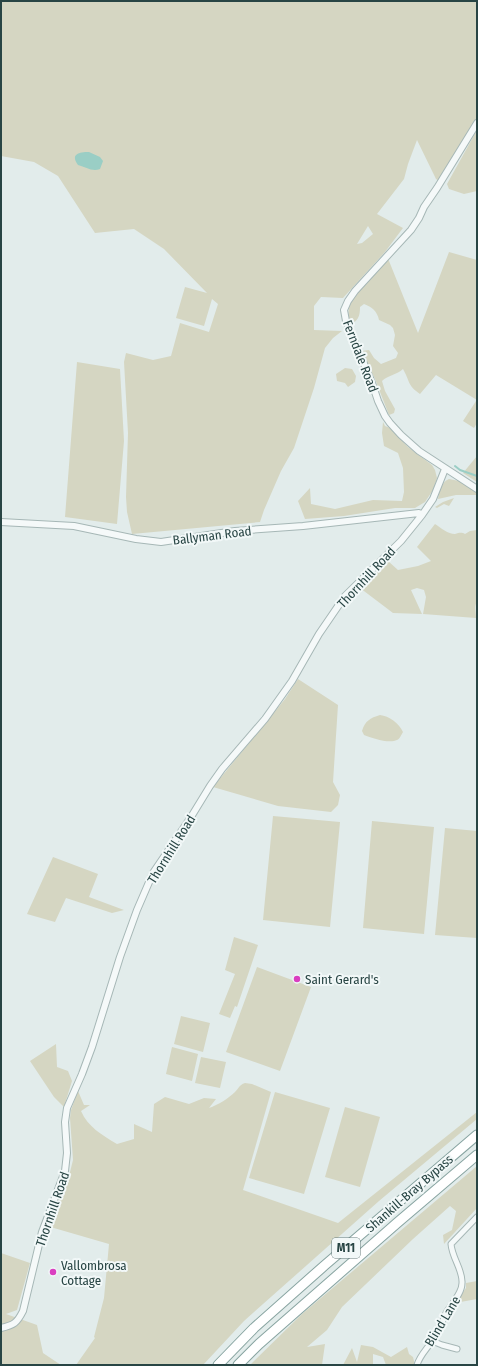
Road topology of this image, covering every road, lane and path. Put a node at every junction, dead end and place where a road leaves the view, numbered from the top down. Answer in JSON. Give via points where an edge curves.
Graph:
{"nodes":[{"id":1,"x":477,"y":122,"type":"edge"},
{"id":2,"x":445,"y":469,"type":"junction"},
{"id":3,"x":477,"y":489,"type":"edge"},
{"id":4,"x":422,"y":516,"type":"junction"},
{"id":5,"x":1,"y":522,"type":"edge"},
{"id":6,"x":477,"y":1135,"type":"edge"},
{"id":7,"x":477,"y":1155,"type":"edge"},
{"id":8,"x":477,"y":1217,"type":"edge"},
{"id":9,"x":1,"y":1328,"type":"edge"},
{"id":10,"x":432,"y":1341,"type":"junction"},
{"id":11,"x":457,"y":1349,"type":"dead end"},
{"id":12,"x":218,"y":1365,"type":"edge"},
{"id":13,"x":238,"y":1365,"type":"edge"},
{"id":14,"x":418,"y":1365,"type":"edge"}],
"edges":[{"from":1,"to":2,"type":"street","name":"Ferndale Road","via":[[415,224],[355,291],[344,310],[385,416],[419,451]]},
{"from":2,"to":3,"type":"street","name":"Ferndale Road"},
{"from":2,"to":4,"type":"street","name":"Thornhill Road","via":[[433,499]]},
{"from":4,"to":5,"type":"street","name":"Ballyman Road","via":[[419,513],[235,531],[161,542],[74,526]]},
{"from":4,"to":9,"type":"street","name":"Thornhill Road","via":[[401,541],[345,596],[292,681],[265,719],[222,769],[153,873],[120,957],[92,1047],[67,1108],[65,1171],[42,1232],[22,1311],[12,1325]]},
{"from":6,"to":12,"type":"highway","name":"Shankill-Bray Bypass","number":"M11","via":[[266,1318]]},
{"from":7,"to":13,"type":"highway","name":"Shankill-Bray Bypass","number":"M11","via":[[289,1317]]},
{"from":8,"to":10,"type":"street","name":"Blind Lane","via":[[451,1244],[462,1283]]},
{"from":10,"to":11,"type":"street"},
{"from":10,"to":14,"type":"street","name":"Blind Lane","via":[[419,1359]]}]}
